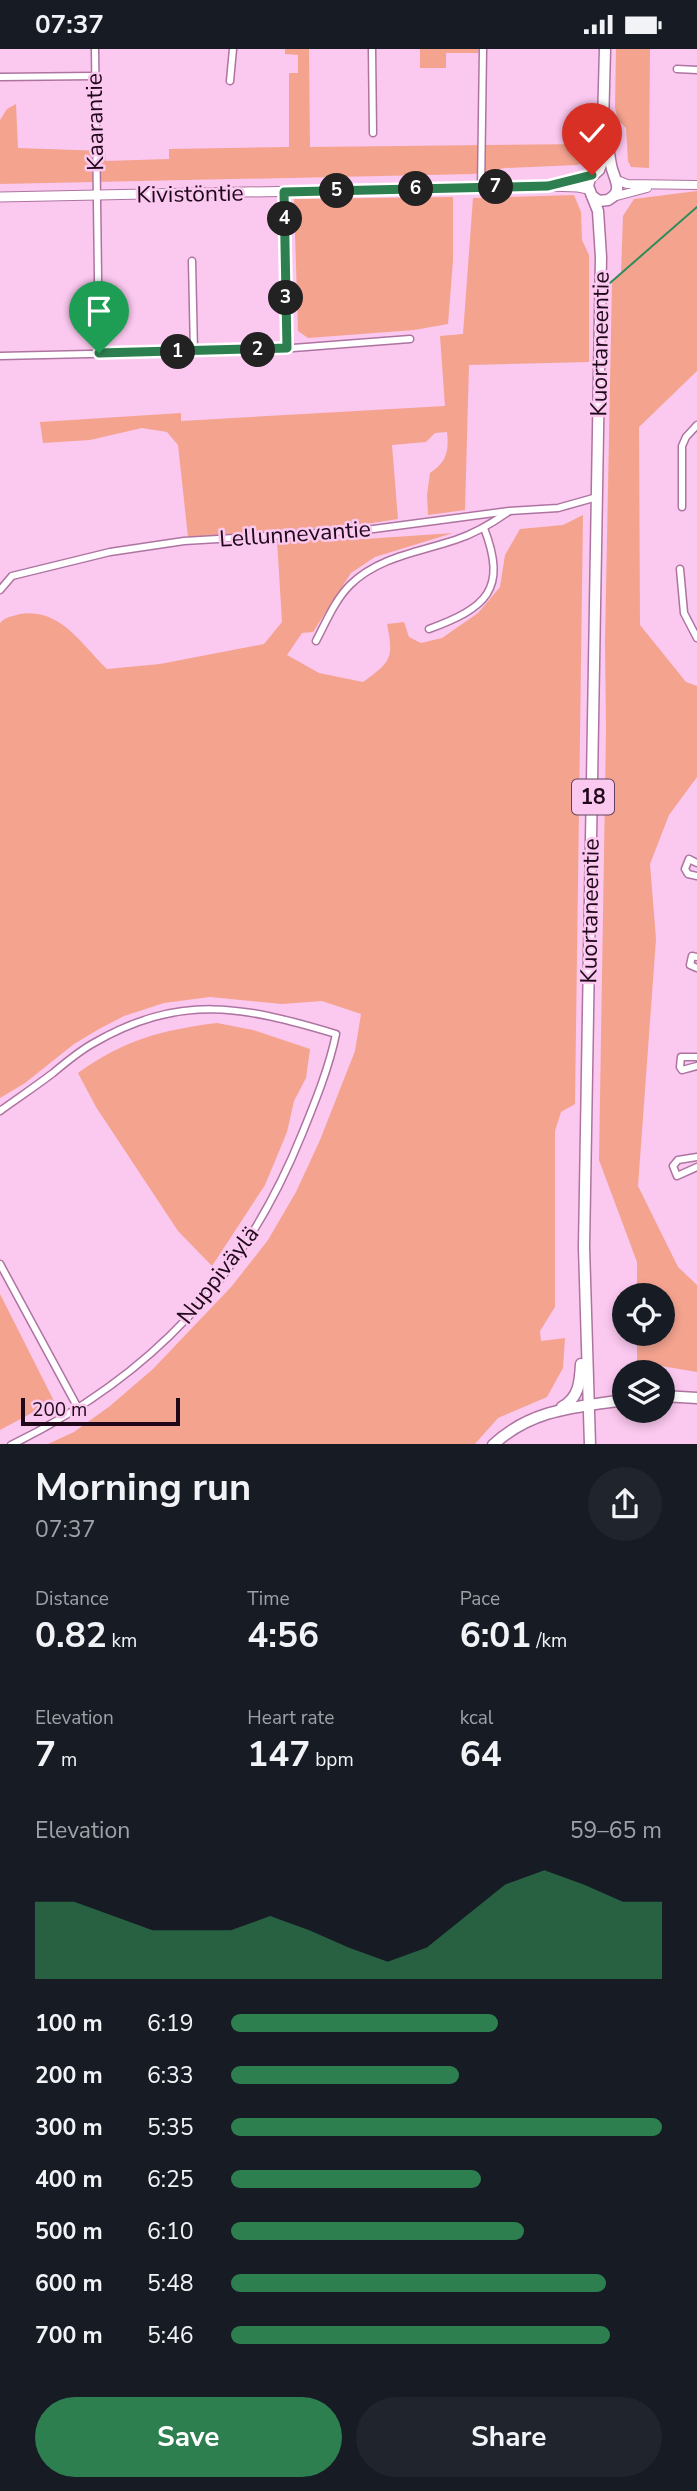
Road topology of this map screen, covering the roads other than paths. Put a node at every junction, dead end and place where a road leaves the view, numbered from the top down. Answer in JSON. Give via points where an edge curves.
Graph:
{"nodes":[{"id":1,"x":95,"y":49,"type":"edge"},
{"id":2,"x":233,"y":49,"type":"edge"},
{"id":3,"x":372,"y":49,"type":"edge"},
{"id":4,"x":483,"y":49,"type":"edge"},
{"id":5,"x":605,"y":49,"type":"edge"},
{"id":6,"x":677,"y":69,"type":"dead end"},
{"id":7,"x":697,"y":70,"type":"edge"},
{"id":8,"x":94,"y":76,"type":"junction"},
{"id":9,"x":0,"y":77,"type":"edge"},
{"id":10,"x":230,"y":81,"type":"dead end"},
{"id":11,"x":604,"y":118,"type":"junction"},
{"id":12,"x":373,"y":133,"type":"dead end"},
{"id":13,"x":594,"y":174,"type":"junction"},
{"id":14,"x":616,"y":179,"type":"junction"},
{"id":15,"x":697,"y":184,"type":"edge"},
{"id":16,"x":663,"y":185,"type":"junction"},
{"id":17,"x":548,"y":186,"type":"junction"},
{"id":18,"x":481,"y":188,"type":"junction"},
{"id":19,"x":284,"y":192,"type":"junction"},
{"id":20,"x":590,"y":193,"type":"junction"},
{"id":21,"x":95,"y":196,"type":"junction"},
{"id":22,"x":0,"y":197,"type":"edge"},
{"id":23,"x":610,"y":199,"type":"junction"},
{"id":24,"x":601,"y":252,"type":"junction"},
{"id":25,"x":192,"y":261,"type":"dead end"},
{"id":26,"x":410,"y":339,"type":"dead end"},
{"id":27,"x":287,"y":348,"type":"junction"},
{"id":28,"x":194,"y":352,"type":"junction"},
{"id":29,"x":99,"y":353,"type":"junction"},
{"id":30,"x":0,"y":356,"type":"edge"},
{"id":31,"x":697,"y":425,"type":"edge"},
{"id":32,"x":597,"y":497,"type":"junction"},
{"id":33,"x":682,"y":507,"type":"dead end"},
{"id":34,"x":509,"y":511,"type":"junction"},
{"id":35,"x":484,"y":528,"type":"junction"},
{"id":36,"x":680,"y":569,"type":"dead end"},
{"id":37,"x":0,"y":590,"type":"edge"},
{"id":38,"x":429,"y":629,"type":"dead end"},
{"id":39,"x":697,"y":638,"type":"edge"},
{"id":40,"x":316,"y":641,"type":"dead end"},
{"id":41,"x":697,"y":863,"type":"edge"},
{"id":42,"x":697,"y":876,"type":"edge"},
{"id":43,"x":697,"y":957,"type":"edge"},
{"id":44,"x":697,"y":968,"type":"edge"},
{"id":45,"x":697,"y":1057,"type":"edge"},
{"id":46,"x":697,"y":1066,"type":"edge"},
{"id":47,"x":0,"y":1111,"type":"edge"},
{"id":48,"x":697,"y":1157,"type":"edge"},
{"id":49,"x":697,"y":1167,"type":"edge"},
{"id":50,"x":0,"y":1264,"type":"edge"},
{"id":51,"x":585,"y":1327,"type":"junction"},
{"id":52,"x":675,"y":1396,"type":"edge"},
{"id":53,"x":697,"y":1398,"type":"edge"},
{"id":54,"x":612,"y":1402,"type":"edge"},
{"id":55,"x":589,"y":1405,"type":"junction"},
{"id":56,"x":78,"y":1408,"type":"junction"},
{"id":57,"x":555,"y":1410,"type":"junction"},
{"id":58,"x":11,"y":1444,"type":"edge"},
{"id":59,"x":493,"y":1444,"type":"edge"},
{"id":60,"x":590,"y":1444,"type":"edge"}],
"edges":[{"from":1,"to":8,"type":"street","name":"Kaarantie"},
{"from":2,"to":10,"type":"street"},
{"from":3,"to":12,"type":"street"},
{"from":4,"to":18,"type":"street"},
{"from":5,"to":11,"type":"highway","number":"18"},
{"from":6,"to":7,"type":"street"},
{"from":8,"to":9,"type":"street"},
{"from":8,"to":21,"type":"street","name":"Kaarantie"},
{"from":11,"to":13,"type":"highway","number":"18","via":[[602,162]]},
{"from":11,"to":14,"type":"highway","number":"18"},
{"from":13,"to":14,"type":"highway","via":[[605,171]]},
{"from":13,"to":17,"type":"main road","name":"Kivistöntie"},
{"from":13,"to":20,"type":"highway","number":"18"},
{"from":14,"to":16,"type":"street","via":[[624,184]]},
{"from":14,"to":23,"type":"highway","number":"18","via":[[618,188]]},
{"from":15,"to":16,"type":"street"},
{"from":16,"to":23,"type":"street"},
{"from":17,"to":18,"type":"main road","name":"Kivistöntie"},
{"from":17,"to":20,"type":"main road","name":"Kivistöntie","via":[[578,187]]},
{"from":18,"to":19,"type":"main road","name":"Kivistöntie"},
{"from":19,"to":21,"type":"main road","name":"Kivistöntie"},
{"from":19,"to":27,"type":"street"},
{"from":20,"to":23,"type":"highway","via":[[599,201]]},
{"from":20,"to":24,"type":"highway","name":"Kuortaneentie","number":"18","via":[[598,211]]},
{"from":21,"to":22,"type":"main road","name":"Kivistöntie"},
{"from":21,"to":29,"type":"street","name":"Kaarantie"},
{"from":23,"to":24,"type":"highway","name":"Kuortaneentie","number":"18"},
{"from":24,"to":32,"type":"highway","name":"Kuortaneentie","number":"18"},
{"from":25,"to":28,"type":"street"},
{"from":26,"to":27,"type":"street"},
{"from":27,"to":28,"type":"street"},
{"from":28,"to":29,"type":"street"},
{"from":29,"to":30,"type":"street"},
{"from":31,"to":33,"type":"street","via":[[682,446]]},
{"from":32,"to":34,"type":"street","name":"Lellunnevantie","via":[[558,508]]},
{"from":32,"to":51,"type":"highway","name":"Kuortaneentie","number":"18"},
{"from":34,"to":35,"type":"street"},
{"from":34,"to":37,"type":"street","name":"Lellunnevantie","via":[[366,530],[184,541],[47,565],[12,576]]},
{"from":35,"to":38,"type":"street","via":[[496,570],[494,582],[474,607]]},
{"from":35,"to":40,"type":"street","via":[[368,570],[349,586]]},
{"from":36,"to":39,"type":"street","via":[[684,613]]},
{"from":41,"to":42,"type":"street","via":[[688,859],[685,869]]},
{"from":43,"to":44,"type":"street","via":[[692,956],[690,965]]},
{"from":45,"to":46,"type":"street","via":[[681,1057],[679,1062],[682,1070]]},
{"from":47,"to":56,"type":"street","name":"Nuppiväylä","via":[[89,1045],[153,1017],[218,1008],[336,1034],[289,1165],[257,1227],[227,1271],[159,1347]]},
{"from":48,"to":49,"type":"street","via":[[678,1160],[673,1166],[677,1176]]},
{"from":50,"to":56,"type":"street"},
{"from":51,"to":55,"type":"highway","name":"Kuortaneentie","number":"18"},
{"from":51,"to":57,"type":"highway","via":[[576,1394],[570,1403]]},
{"from":52,"to":53,"type":"highway"},
{"from":54,"to":55,"type":"highway"},
{"from":55,"to":57,"type":"highway"},
{"from":55,"to":60,"type":"highway","name":"Kuortaneentie","number":"18"},
{"from":56,"to":58,"type":"street","name":"Nuppiväylä"},
{"from":57,"to":59,"type":"highway","via":[[520,1423]]}]}
